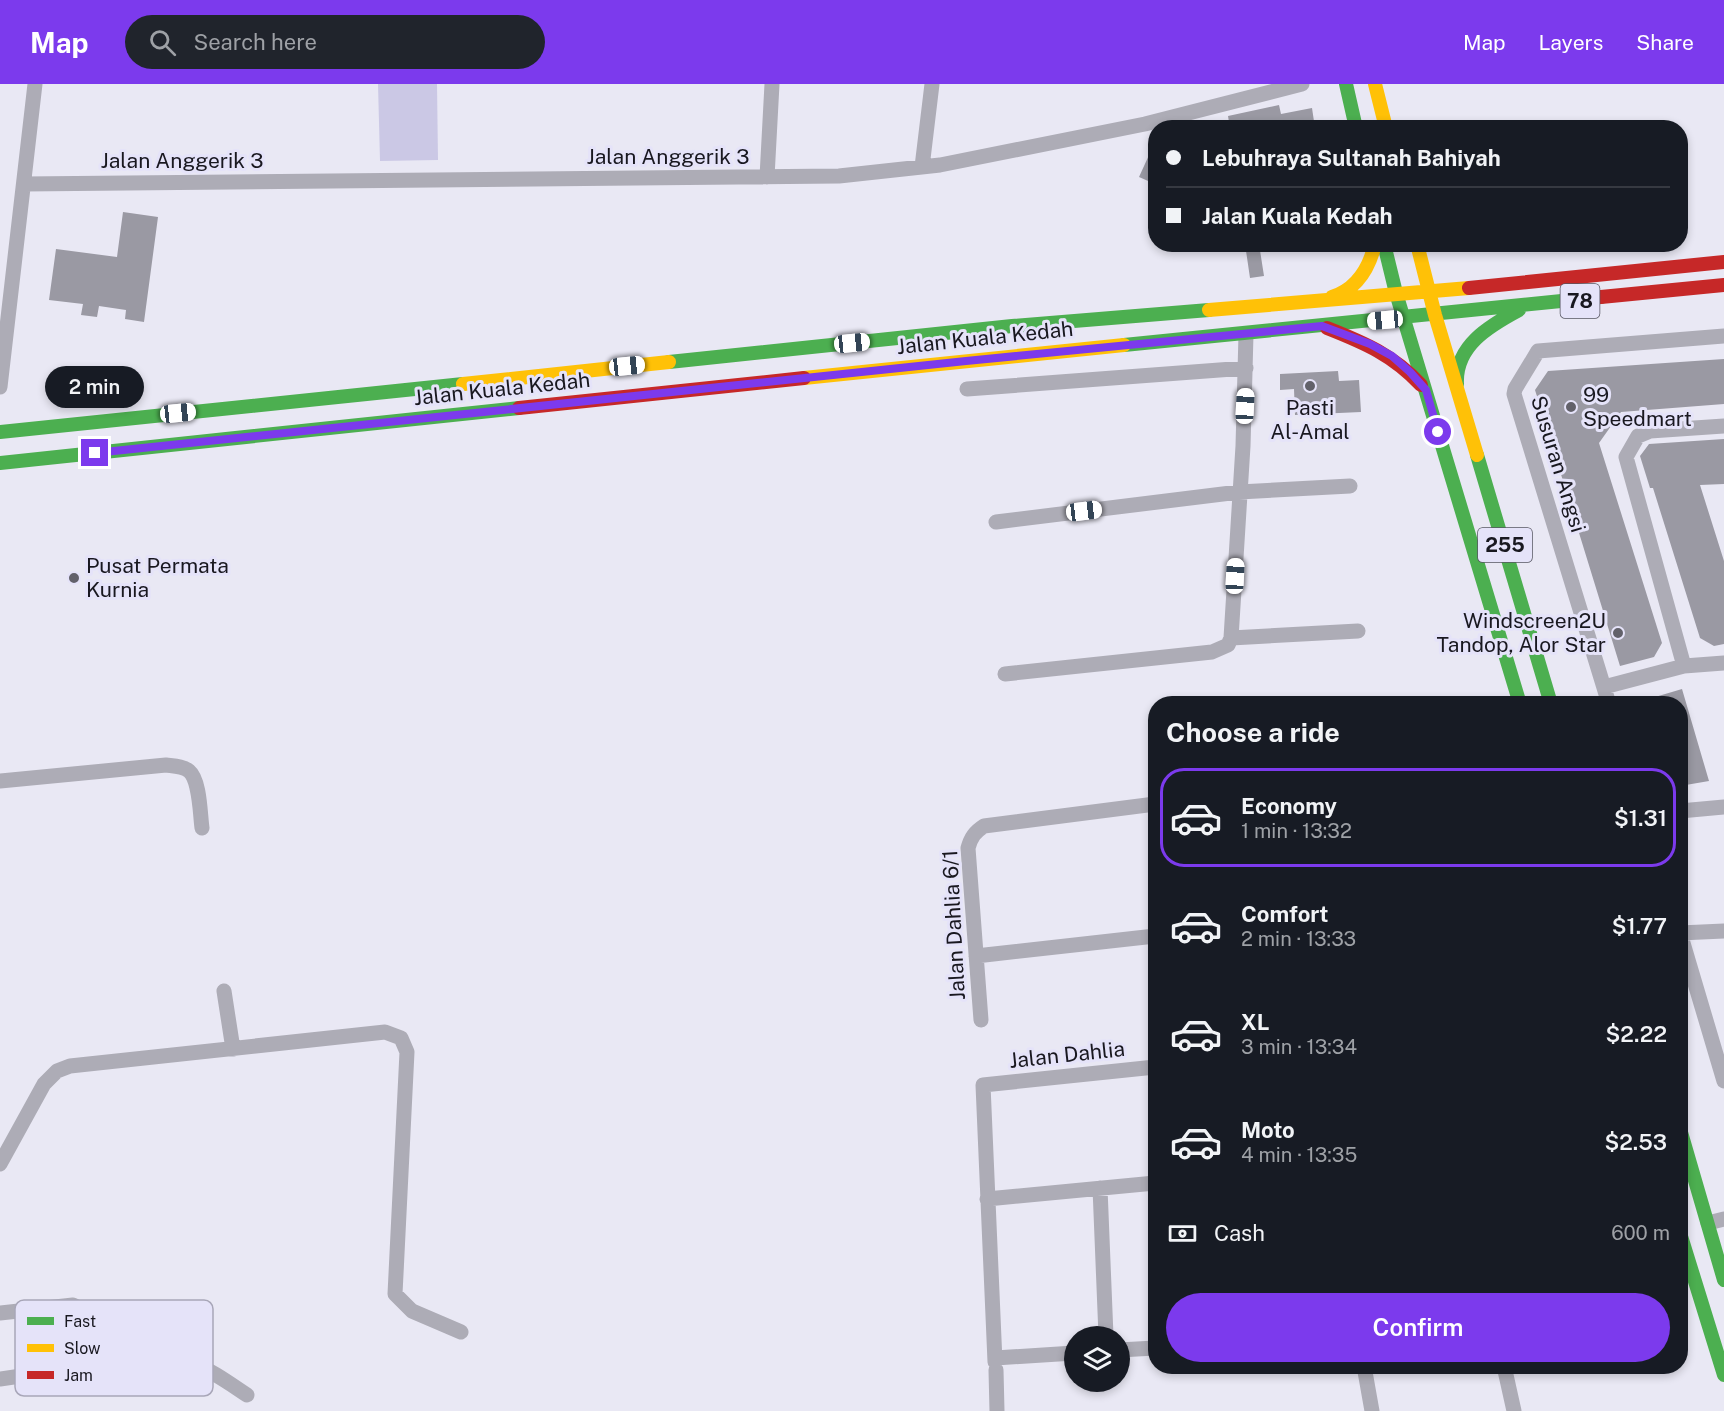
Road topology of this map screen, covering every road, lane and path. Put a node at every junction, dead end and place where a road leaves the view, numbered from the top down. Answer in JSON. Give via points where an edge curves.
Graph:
{"nodes":[{"id":1,"x":36,"y":84,"type":"edge"},
{"id":2,"x":772,"y":84,"type":"edge"},
{"id":3,"x":932,"y":84,"type":"edge"},
{"id":4,"x":1302,"y":84,"type":"edge"},
{"id":5,"x":1346,"y":84,"type":"edge"},
{"id":6,"x":1375,"y":84,"type":"edge"},
{"id":7,"x":1161,"y":120,"type":"edge"},
{"id":8,"x":1354,"y":120,"type":"edge"},
{"id":9,"x":1384,"y":120,"type":"edge"},
{"id":10,"x":1148,"y":123,"type":"edge"},
{"id":11,"x":922,"y":167,"type":"junction"},
{"id":12,"x":768,"y":177,"type":"junction"},
{"id":13,"x":24,"y":184,"type":"junction"},
{"id":14,"x":1374,"y":252,"type":"edge"},
{"id":15,"x":1386,"y":252,"type":"edge"},
{"id":16,"x":1420,"y":252,"type":"edge"},
{"id":17,"x":1425,"y":252,"type":"edge"},
{"id":18,"x":1433,"y":262,"type":"dead end"},
{"id":19,"x":1724,"y":262,"type":"edge"},
{"id":20,"x":1449,"y":276,"type":"dead end"},
{"id":21,"x":1724,"y":285,"type":"edge"},
{"id":22,"x":1467,"y":288,"type":"junction"},
{"id":23,"x":1429,"y":290,"type":"junction"},
{"id":24,"x":1396,"y":293,"type":"junction"},
{"id":25,"x":1315,"y":300,"type":"junction"},
{"id":26,"x":1527,"y":306,"type":"junction"},
{"id":27,"x":1436,"y":315,"type":"junction"},
{"id":28,"x":1404,"y":318,"type":"junction"},
{"id":29,"x":1322,"y":326,"type":"junction"},
{"id":30,"x":1246,"y":334,"type":"junction"},
{"id":31,"x":1724,"y":336,"type":"edge"},
{"id":32,"x":1014,"y":341,"type":"junction"},
{"id":33,"x":1246,"y":368,"type":"junction"},
{"id":34,"x":0,"y":387,"type":"edge"},
{"id":35,"x":1458,"y":388,"type":"junction"},
{"id":36,"x":967,"y":389,"type":"dead end"},
{"id":37,"x":1426,"y":390,"type":"junction"},
{"id":38,"x":1724,"y":426,"type":"edge"},
{"id":39,"x":0,"y":432,"type":"edge"},
{"id":40,"x":0,"y":463,"type":"edge"},
{"id":41,"x":1350,"y":486,"type":"dead end"},
{"id":42,"x":1239,"y":492,"type":"junction"},
{"id":43,"x":996,"y":522,"type":"dead end"},
{"id":44,"x":1358,"y":631,"type":"dead end"},
{"id":45,"x":1231,"y":638,"type":"junction"},
{"id":46,"x":1724,"y":663,"type":"edge"},
{"id":47,"x":1684,"y":666,"type":"junction"},
{"id":48,"x":1005,"y":674,"type":"dead end"},
{"id":49,"x":1604,"y":687,"type":"junction"},
{"id":50,"x":1518,"y":696,"type":"edge"},
{"id":51,"x":1549,"y":696,"type":"edge"},
{"id":52,"x":1607,"y":696,"type":"edge"},
{"id":53,"x":0,"y":781,"type":"edge"},
{"id":54,"x":1148,"y":805,"type":"edge"},
{"id":55,"x":1724,"y":807,"type":"edge"},
{"id":56,"x":1688,"y":810,"type":"edge"},
{"id":57,"x":202,"y":828,"type":"dead end"},
{"id":58,"x":1724,"y":931,"type":"edge"},
{"id":59,"x":1688,"y":933,"type":"edge"},
{"id":60,"x":1148,"y":937,"type":"edge"},
{"id":61,"x":976,"y":956,"type":"junction"},
{"id":62,"x":1688,"y":960,"type":"edge"},
{"id":63,"x":224,"y":991,"type":"dead end"},
{"id":64,"x":981,"y":1020,"type":"dead end"},
{"id":65,"x":233,"y":1049,"type":"junction"},
{"id":66,"x":1148,"y":1068,"type":"edge"},
{"id":67,"x":1724,"y":1081,"type":"edge"},
{"id":68,"x":1688,"y":1155,"type":"edge"},
{"id":69,"x":0,"y":1164,"type":"edge"},
{"id":70,"x":1148,"y":1184,"type":"edge"},
{"id":71,"x":1100,"y":1188,"type":"junction"},
{"id":72,"x":987,"y":1199,"type":"junction"},
{"id":73,"x":1724,"y":1219,"type":"edge"},
{"id":74,"x":1708,"y":1223,"type":"junction"},
{"id":75,"x":1688,"y":1259,"type":"edge"},
{"id":76,"x":1724,"y":1280,"type":"edge"},
{"id":77,"x":15,"y":1311,"type":"edge"},
{"id":78,"x":0,"y":1312,"type":"edge"},
{"id":79,"x":1106,"y":1326,"type":"edge"},
{"id":80,"x":461,"y":1332,"type":"dead end"},
{"id":81,"x":1148,"y":1348,"type":"edge"},
{"id":82,"x":1130,"y":1349,"type":"edge"},
{"id":83,"x":1064,"y":1354,"type":"edge"},
{"id":84,"x":996,"y":1363,"type":"junction"},
{"id":85,"x":213,"y":1372,"type":"edge"},
{"id":86,"x":1365,"y":1374,"type":"edge"},
{"id":87,"x":1506,"y":1374,"type":"edge"},
{"id":88,"x":1724,"y":1375,"type":"edge"},
{"id":89,"x":247,"y":1395,"type":"dead end"},
{"id":90,"x":997,"y":1411,"type":"edge"},
{"id":91,"x":1372,"y":1411,"type":"edge"},
{"id":92,"x":1514,"y":1411,"type":"edge"}],
"edges":[{"from":1,"to":13,"type":"street"},
{"from":2,"to":12,"type":"street"},
{"from":3,"to":11,"type":"street"},
{"from":4,"to":7,"type":"street","name":"Jalan Anggerik 3"},
{"from":5,"to":8,"type":"main road"},
{"from":6,"to":9,"type":"main road"},
{"from":10,"to":11,"type":"street","name":"Jalan Anggerik 3"},
{"from":11,"to":12,"type":"street","name":"Jalan Anggerik 3","via":[[839,176]]},
{"from":12,"to":13,"type":"street","name":"Jalan Anggerik 3"},
{"from":13,"to":34,"type":"street"},
{"from":14,"to":25,"type":"main road","via":[[1360,279],[1341,295]]},
{"from":15,"to":24,"type":"main road","number":"255"},
{"from":16,"to":23,"type":"main road","number":"255"},
{"from":17,"to":18,"type":"main road"},
{"from":19,"to":22,"type":"main road","name":"Jalan Kuala Kedah","number":"78"},
{"from":20,"to":22,"type":"main road"},
{"from":21,"to":26,"type":"main road","name":"Jalan Kuala Kedah","number":"78"},
{"from":22,"to":23,"type":"main road","name":"Jalan Kuala Kedah","number":"78"},
{"from":23,"to":24,"type":"main road","name":"Jalan Kuala Kedah","number":"78"},
{"from":23,"to":27,"type":"main road","number":"255"},
{"from":24,"to":25,"type":"main road","name":"Jalan Kuala Kedah","number":"78"},
{"from":24,"to":28,"type":"main road","number":"255"},
{"from":25,"to":32,"type":"main road","name":"Jalan Kuala Kedah","number":"78"},
{"from":26,"to":27,"type":"main road","name":"Jalan Kuala Kedah","number":"78"},
{"from":26,"to":35,"type":"main road","via":[[1484,332],[1468,348],[1457,368]]},
{"from":27,"to":28,"type":"main road","name":"Jalan Kuala Kedah","number":"78"},
{"from":27,"to":35,"type":"main road","number":"255"},
{"from":28,"to":29,"type":"main road","name":"Jalan Kuala Kedah","number":"78"},
{"from":28,"to":37,"type":"main road","number":"255"},
{"from":29,"to":30,"type":"main road","name":"Jalan Kuala Kedah","number":"78"},
{"from":29,"to":37,"type":"main road","via":[[1392,356]]},
{"from":30,"to":32,"type":"main road","name":"Jalan Kuala Kedah","number":"78"},
{"from":30,"to":33,"type":"street"},
{"from":31,"to":49,"type":"street","name":"Susuran Angsi","via":[[1538,351],[1516,384],[1514,394]]},
{"from":32,"to":39,"type":"main road","name":"Jalan Kuala Kedah","number":"78"},
{"from":32,"to":40,"type":"main road","name":"Jalan Kuala Kedah","number":"78"},
{"from":33,"to":36,"type":"street"},
{"from":33,"to":42,"type":"street"},
{"from":35,"to":51,"type":"main road","number":"255"},
{"from":37,"to":50,"type":"main road","number":"255"},
{"from":38,"to":47,"type":"street","via":[[1650,430],[1638,436],[1626,457]]},
{"from":41,"to":42,"type":"street"},
{"from":42,"to":43,"type":"street"},
{"from":42,"to":45,"type":"street"},
{"from":44,"to":45,"type":"street"},
{"from":45,"to":48,"type":"street","via":[[1228,645],[1212,652]]},
{"from":46,"to":47,"type":"street"},
{"from":47,"to":49,"type":"street"},
{"from":49,"to":52,"type":"street","name":"Susuran Angsi"},
{"from":53,"to":57,"type":"street","via":[[166,765],[181,767],[196,780]]},
{"from":54,"to":61,"type":"street","name":"Jalan Dahlia 6/1","via":[[984,826],[975,832],[968,848]]},
{"from":55,"to":56,"type":"street"},
{"from":58,"to":59,"type":"street"},
{"from":60,"to":61,"type":"street"},
{"from":61,"to":64,"type":"street","name":"Jalan Dahlia 6/1"},
{"from":62,"to":67,"type":"street"},
{"from":63,"to":65,"type":"street"},
{"from":65,"to":69,"type":"street","via":[[70,1066],[57,1071],[44,1084]]},
{"from":65,"to":80,"type":"street","via":[[385,1032],[401,1038],[407,1052],[395,1294],[412,1311]]},
{"from":66,"to":72,"type":"street","name":"Jalan Dahlia","via":[[983,1085]]},
{"from":68,"to":74,"type":"main road"},
{"from":70,"to":71,"type":"street"},
{"from":71,"to":72,"type":"street"},
{"from":71,"to":79,"type":"street"},
{"from":72,"to":84,"type":"street"},
{"from":73,"to":74,"type":"street"},
{"from":74,"to":76,"type":"main road"},
{"from":75,"to":88,"type":"main road"},
{"from":77,"to":78,"type":"street"},
{"from":81,"to":82,"type":"street"},
{"from":83,"to":84,"type":"street"},
{"from":84,"to":90,"type":"street"},
{"from":85,"to":89,"type":"street"},
{"from":86,"to":91,"type":"street"},
{"from":87,"to":92,"type":"street"}]}
